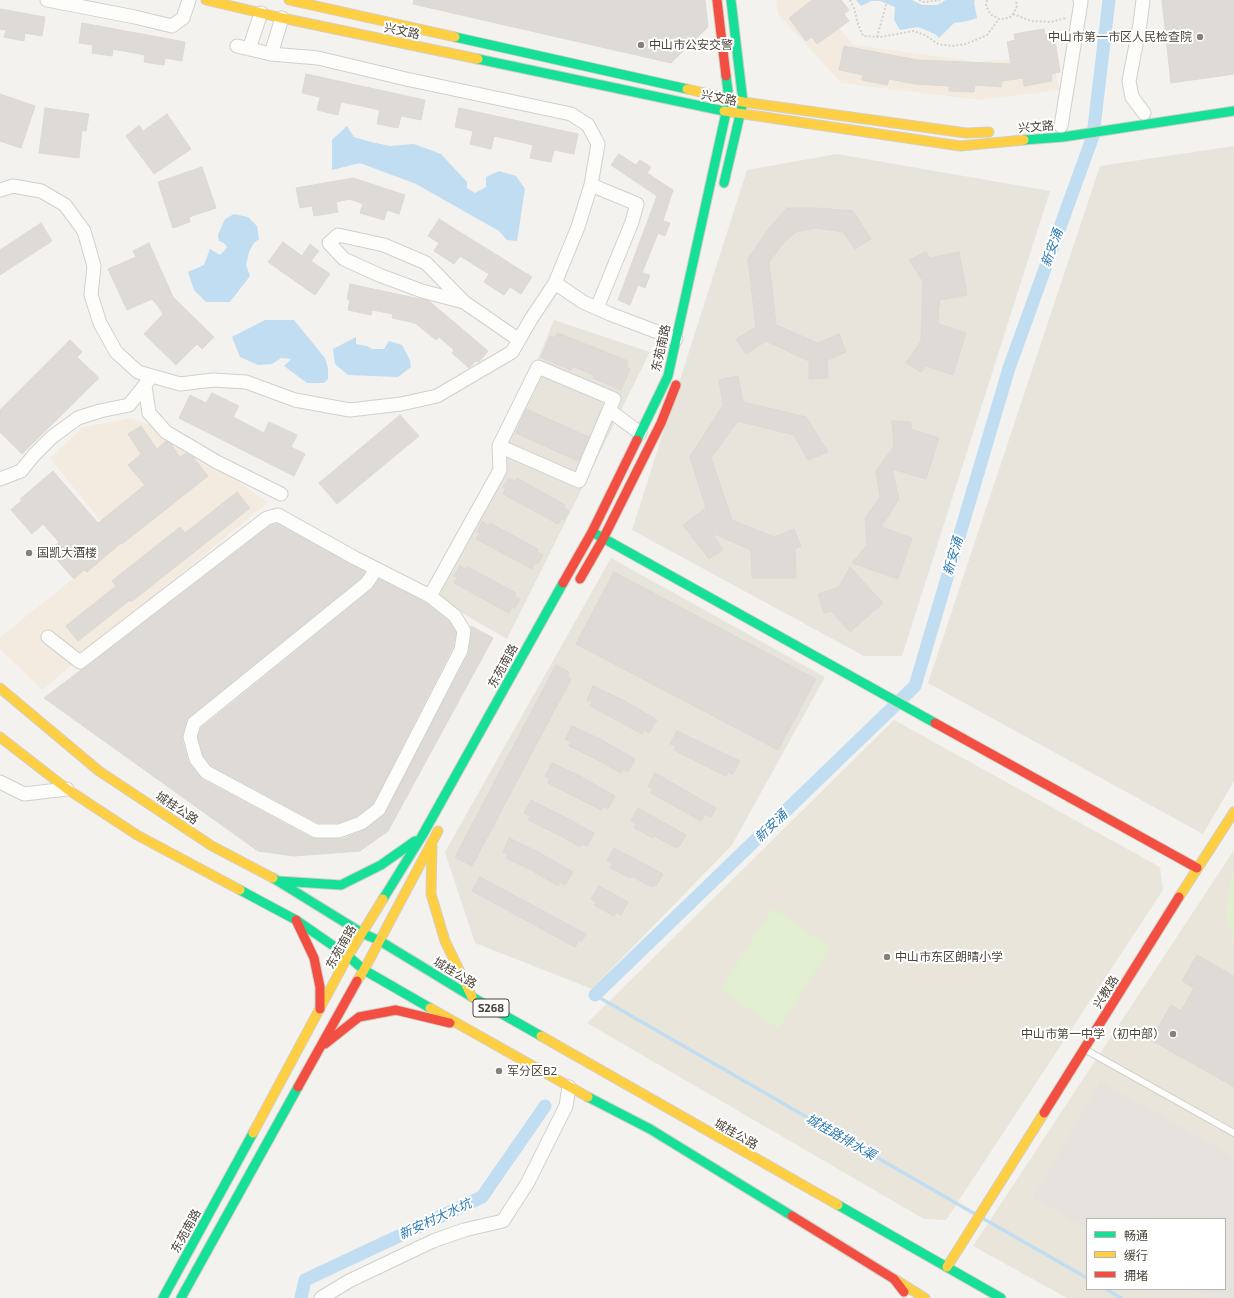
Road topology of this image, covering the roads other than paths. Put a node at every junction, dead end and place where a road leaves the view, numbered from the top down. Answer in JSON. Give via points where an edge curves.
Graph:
{"nodes":[{"id":1,"x":47,"y":0,"type":"edge"},
{"id":2,"x":189,"y":0,"type":"edge"},
{"id":3,"x":206,"y":0,"type":"edge"},
{"id":4,"x":289,"y":0,"type":"edge"},
{"id":5,"x":717,"y":0,"type":"edge"},
{"id":6,"x":731,"y":0,"type":"edge"},
{"id":7,"x":1080,"y":0,"type":"edge"},
{"id":8,"x":1143,"y":0,"type":"edge"},
{"id":9,"x":261,"y":13,"type":"junction"},
{"id":10,"x":282,"y":18,"type":"junction"},
{"id":11,"x":271,"y":54,"type":"junction"},
{"id":12,"x":729,"y":99,"type":"junction"},
{"id":13,"x":743,"y":102,"type":"junction"},
{"id":14,"x":1234,"y":111,"type":"edge"},
{"id":15,"x":727,"y":112,"type":"junction"},
{"id":16,"x":1143,"y":113,"type":"dead end"},
{"id":17,"x":740,"y":114,"type":"junction"},
{"id":18,"x":1062,"y":128,"type":"junction"},
{"id":19,"x":996,"y":131,"type":"dead end"},
{"id":20,"x":591,"y":185,"type":"junction"},
{"id":21,"x":0,"y":190,"type":"edge"},
{"id":22,"x":722,"y":190,"type":"dead end"},
{"id":23,"x":555,"y":283,"type":"junction"},
{"id":24,"x":464,"y":302,"type":"junction"},
{"id":25,"x":598,"y":308,"type":"junction"},
{"id":26,"x":676,"y":339,"type":"junction"},
{"id":27,"x":518,"y":340,"type":"junction"},
{"id":28,"x":678,"y":379,"type":"dead end"},
{"id":29,"x":149,"y":381,"type":"junction"},
{"id":30,"x":610,"y":410,"type":"junction"},
{"id":31,"x":640,"y":433,"type":"junction"},
{"id":32,"x":498,"y":446,"type":"junction"},
{"id":33,"x":0,"y":479,"type":"edge"},
{"id":34,"x":281,"y":494,"type":"dead end"},
{"id":35,"x":592,"y":532,"type":"junction"},
{"id":36,"x":603,"y":539,"type":"junction"},
{"id":37,"x":376,"y":569,"type":"junction"},
{"id":38,"x":576,"y":587,"type":"dead end"},
{"id":39,"x":430,"y":596,"type":"junction"},
{"id":40,"x":48,"y":637,"type":"dead end"},
{"id":41,"x":0,"y":688,"type":"edge"},
{"id":42,"x":0,"y":737,"type":"edge"},
{"id":43,"x":0,"y":782,"type":"edge"},
{"id":44,"x":66,"y":789,"type":"junction"},
{"id":45,"x":1234,"y":812,"type":"edge"},
{"id":46,"x":444,"y":821,"type":"dead end"},
{"id":47,"x":422,"y":836,"type":"junction"},
{"id":48,"x":433,"y":842,"type":"junction"},
{"id":49,"x":1197,"y":868,"type":"junction"},
{"id":50,"x":278,"y":881,"type":"junction"},
{"id":51,"x":296,"y":920,"type":"junction"},
{"id":52,"x":362,"y":933,"type":"junction"},
{"id":53,"x":380,"y":941,"type":"junction"},
{"id":54,"x":348,"y":956,"type":"junction"},
{"id":55,"x":364,"y":970,"type":"junction"},
{"id":56,"x":472,"y":997,"type":"junction"},
{"id":57,"x":320,"y":1010,"type":"junction"},
{"id":58,"x":461,"y":1025,"type":"junction"},
{"id":59,"x":319,"y":1048,"type":"junction"},
{"id":60,"x":1085,"y":1049,"type":"junction"},
{"id":61,"x":569,"y":1087,"type":"junction"},
{"id":62,"x":1234,"y":1133,"type":"edge"},
{"id":63,"x":947,"y":1267,"type":"junction"},
{"id":64,"x":894,"y":1279,"type":"junction"},
{"id":65,"x":163,"y":1298,"type":"edge"},
{"id":66,"x":181,"y":1298,"type":"edge"},
{"id":67,"x":321,"y":1298,"type":"edge"},
{"id":68,"x":909,"y":1298,"type":"edge"},
{"id":69,"x":925,"y":1298,"type":"edge"},
{"id":70,"x":1001,"y":1298,"type":"edge"}],
"edges":[{"from":1,"to":2,"type":"street","via":[[172,26],[183,18]]},
{"from":3,"to":9,"type":"main road","name":"兴文路"},
{"from":4,"to":12,"type":"main road","name":"兴文路"},
{"from":5,"to":12,"type":"main road","name":"东苑南路"},
{"from":6,"to":13,"type":"main road"},
{"from":7,"to":18,"type":"street"},
{"from":8,"to":16,"type":"street","via":[[1129,80],[1132,97]]},
{"from":9,"to":10,"type":"main road","name":"兴文路"},
{"from":9,"to":11,"type":"street","via":[[243,47]]},
{"from":10,"to":11,"type":"street"},
{"from":10,"to":15,"type":"main road","name":"兴文路"},
{"from":11,"to":20,"type":"street","via":[[318,58],[571,114],[588,125],[598,144]]},
{"from":12,"to":13,"type":"main road","name":"兴文路"},
{"from":12,"to":15,"type":"main road","name":"东苑南路"},
{"from":13,"to":17,"type":"main road"},
{"from":13,"to":19,"type":"main road","name":"兴文路","via":[[966,133]]},
{"from":14,"to":18,"type":"main road","name":"兴文路","via":[[1106,130]]},
{"from":15,"to":17,"type":"main road","name":"兴文路"},
{"from":15,"to":26,"type":"main road","name":"东苑南路"},
{"from":17,"to":18,"type":"main road","name":"兴文路","via":[[960,146]]},
{"from":17,"to":22,"type":"main road"},
{"from":20,"to":23,"type":"street","via":[[578,227]]},
{"from":20,"to":25,"type":"street","via":[[636,204],[632,222]]},
{"from":21,"to":29,"type":"street","via":[[13,186],[41,191],[65,205],[84,231],[94,266],[91,295],[100,323],[116,352]]},
{"from":23,"to":25,"type":"street","via":[[583,302]]},
{"from":23,"to":27,"type":"street"},
{"from":24,"to":24,"type":"street","via":[[426,263],[384,246],[338,235],[329,243],[344,259],[379,275],[422,291]]},
{"from":24,"to":27,"type":"street"},
{"from":25,"to":26,"type":"street"},
{"from":26,"to":31,"type":"main road","name":"东苑南路","via":[[668,376]]},
{"from":27,"to":29,"type":"street","via":[[512,352],[437,396],[401,404],[350,410],[296,400],[246,382],[213,380],[180,384]]},
{"from":28,"to":36,"type":"main road","name":"东苑南路","via":[[661,422]]},
{"from":29,"to":33,"type":"street","via":[[129,405],[78,418],[52,437],[21,471]]},
{"from":29,"to":34,"type":"street","via":[[149,414],[166,432],[217,462]]},
{"from":30,"to":31,"type":"street"},
{"from":30,"to":32,"type":"street","via":[[579,481]]},
{"from":30,"to":32,"type":"street","via":[[614,399],[538,367]]},
{"from":31,"to":35,"type":"main road","name":"东苑南路"},
{"from":32,"to":39,"type":"street","via":[[500,470]]},
{"from":35,"to":36,"type":"main road"},
{"from":35,"to":47,"type":"main road","name":"东苑南路"},
{"from":36,"to":38,"type":"main road","name":"东苑南路"},
{"from":36,"to":49,"type":"main road"},
{"from":37,"to":39,"type":"street"},
{"from":37,"to":39,"type":"street","via":[[367,583],[194,723],[190,738],[196,759],[206,772],[316,831],[339,831],[361,823],[379,809],[461,650],[464,631],[455,616]]},
{"from":37,"to":40,"type":"street","via":[[278,515],[266,518],[80,662]]},
{"from":41,"to":50,"type":"main road","name":"城桂公路","number":"S268","via":[[99,771],[212,846]]},
{"from":42,"to":44,"type":"main road","number":"S268"},
{"from":43,"to":44,"type":"street","via":[[24,794]]},
{"from":44,"to":51,"type":"main road","number":"S268","via":[[137,835]]},
{"from":45,"to":49,"type":"main road","name":"兴教路"},
{"from":46,"to":48,"type":"main road"},
{"from":47,"to":50,"type":"main road","via":[[380,866],[341,885]]},
{"from":47,"to":52,"type":"main road","name":"东苑南路"},
{"from":48,"to":53,"type":"main road"},
{"from":48,"to":56,"type":"main road","via":[[431,894],[445,941]]},
{"from":49,"to":60,"type":"main road","name":"兴教路"},
{"from":50,"to":52,"type":"main road","name":"城桂公路","number":"S268"},
{"from":51,"to":54,"type":"main road","number":"S268"},
{"from":51,"to":57,"type":"main road","via":[[314,958],[320,987]]},
{"from":52,"to":53,"type":"main road","name":"城桂公路","number":"S268"},
{"from":52,"to":54,"type":"main road","name":"东苑南路"},
{"from":53,"to":55,"type":"main road"},
{"from":53,"to":56,"type":"main road","name":"城桂公路","number":"S268"},
{"from":54,"to":55,"type":"main road","number":"S268"},
{"from":54,"to":57,"type":"main road","name":"东苑南路"},
{"from":55,"to":58,"type":"main road","number":"S268"},
{"from":55,"to":59,"type":"main road"},
{"from":56,"to":63,"type":"main road","name":"城桂公路","number":"S268"},
{"from":57,"to":65,"type":"main road","name":"东苑南路"},
{"from":58,"to":59,"type":"main road","via":[[396,1010],[359,1017]]},
{"from":58,"to":61,"type":"main road","number":"S268"},
{"from":59,"to":66,"type":"main road"},
{"from":60,"to":62,"type":"lane"},
{"from":60,"to":63,"type":"main road","name":"兴教路"},
{"from":61,"to":64,"type":"main road","number":"S268","via":[[650,1128]]},
{"from":61,"to":67,"type":"street","via":[[566,1106],[528,1182],[504,1221],[464,1230],[433,1241],[349,1281]]},
{"from":63,"to":70,"type":"main road","name":"城桂公路","number":"S268"},
{"from":64,"to":68,"type":"main road","number":"S268"},
{"from":64,"to":69,"type":"main road","number":"S268"}]}
